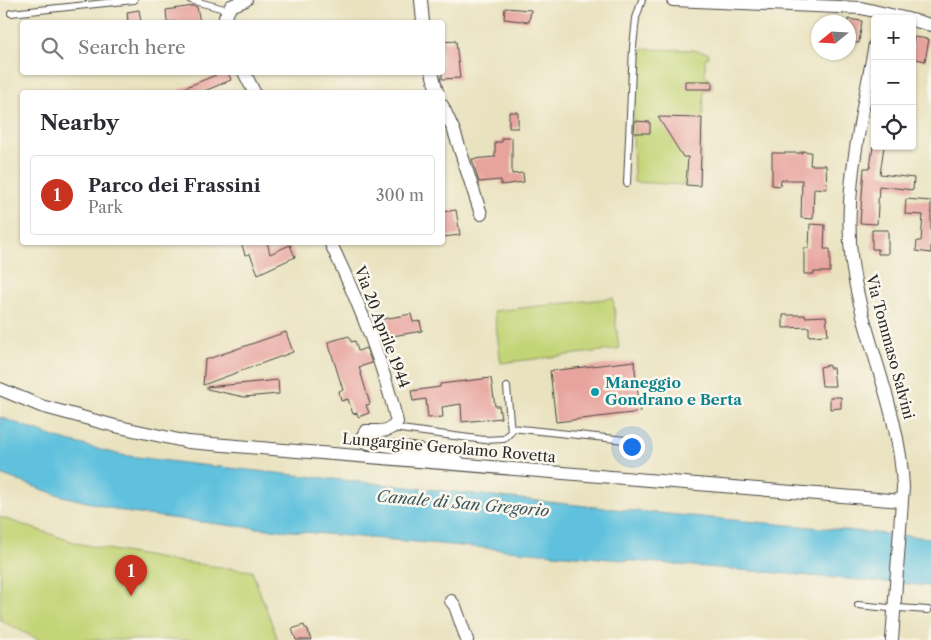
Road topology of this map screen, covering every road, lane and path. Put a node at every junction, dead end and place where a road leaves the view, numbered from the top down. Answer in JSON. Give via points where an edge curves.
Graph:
{"nodes":[{"id":1,"x":134,"y":0,"type":"edge"},
{"id":2,"x":191,"y":0,"type":"edge"},
{"id":3,"x":246,"y":0,"type":"edge"},
{"id":4,"x":421,"y":0,"type":"edge"},
{"id":5,"x":642,"y":0,"type":"edge"},
{"id":6,"x":673,"y":0,"type":"edge"},
{"id":7,"x":882,"y":10,"type":"edge"},
{"id":8,"x":12,"y":14,"type":"dead end"},
{"id":9,"x":896,"y":15,"type":"edge"},
{"id":10,"x":227,"y":16,"type":"edge"},
{"id":11,"x":423,"y":20,"type":"edge"},
{"id":12,"x":916,"y":21,"type":"edge"},
{"id":13,"x":931,"y":25,"type":"edge"},
{"id":14,"x":872,"y":60,"type":"edge"},
{"id":15,"x":246,"y":75,"type":"edge"},
{"id":16,"x":433,"y":75,"type":"edge"},
{"id":17,"x":253,"y":90,"type":"edge"},
{"id":18,"x":437,"y":90,"type":"edge"},
{"id":19,"x":445,"y":112,"type":"edge"},
{"id":20,"x":627,"y":183,"type":"dead end"},
{"id":21,"x":481,"y":214,"type":"dead end"},
{"id":22,"x":331,"y":245,"type":"edge"},
{"id":23,"x":507,"y":388,"type":"dead end"},
{"id":24,"x":0,"y":389,"type":"edge"},
{"id":25,"x":394,"y":428,"type":"junction"},
{"id":26,"x":511,"y":428,"type":"junction"},
{"id":27,"x":625,"y":440,"type":"dead end"},
{"id":28,"x":465,"y":466,"type":"junction"},
{"id":29,"x":901,"y":506,"type":"junction"},
{"id":30,"x":451,"y":601,"type":"dead end"},
{"id":31,"x":858,"y":605,"type":"dead end"},
{"id":32,"x":894,"y":605,"type":"junction"},
{"id":33,"x":928,"y":610,"type":"dead end"},
{"id":34,"x":466,"y":640,"type":"edge"},
{"id":35,"x":892,"y":640,"type":"edge"}],
"edges":[{"from":1,"to":8,"type":"lane"},
{"from":2,"to":10,"type":"lane"},
{"from":3,"to":10,"type":"street","via":[[231,6]]},
{"from":4,"to":11,"type":"street"},
{"from":5,"to":20,"type":"lane","via":[[632,47]]},
{"from":6,"to":7,"type":"street"},
{"from":7,"to":9,"type":"street"},
{"from":12,"to":13,"type":"street"},
{"from":14,"to":29,"type":"street","name":"Via Tommaso Salvini","via":[[851,194],[850,250],[860,307],[898,439],[902,467]]},
{"from":15,"to":17,"type":"street"},
{"from":16,"to":18,"type":"street"},
{"from":19,"to":21,"type":"street"},
{"from":22,"to":25,"type":"street","name":"Via 20 Aprile 1944","via":[[364,316],[381,364],[397,422]]},
{"from":23,"to":26,"type":"lane"},
{"from":24,"to":28,"type":"street","name":"Lungargine Gerolamo Rovetta","via":[[41,406],[188,442]]},
{"from":25,"to":26,"type":"lane","via":[[485,440],[504,439]]},
{"from":25,"to":28,"type":"street","via":[[366,430],[364,441],[454,458]]},
{"from":26,"to":27,"type":"lane"},
{"from":28,"to":29,"type":"street","name":"Lungargine Gerolamo Rovetta"},
{"from":29,"to":32,"type":"street","name":"Via Tommaso Salvini"},
{"from":30,"to":34,"type":"street"},
{"from":31,"to":32,"type":"lane"},
{"from":32,"to":33,"type":"lane"},
{"from":32,"to":35,"type":"street"}]}
